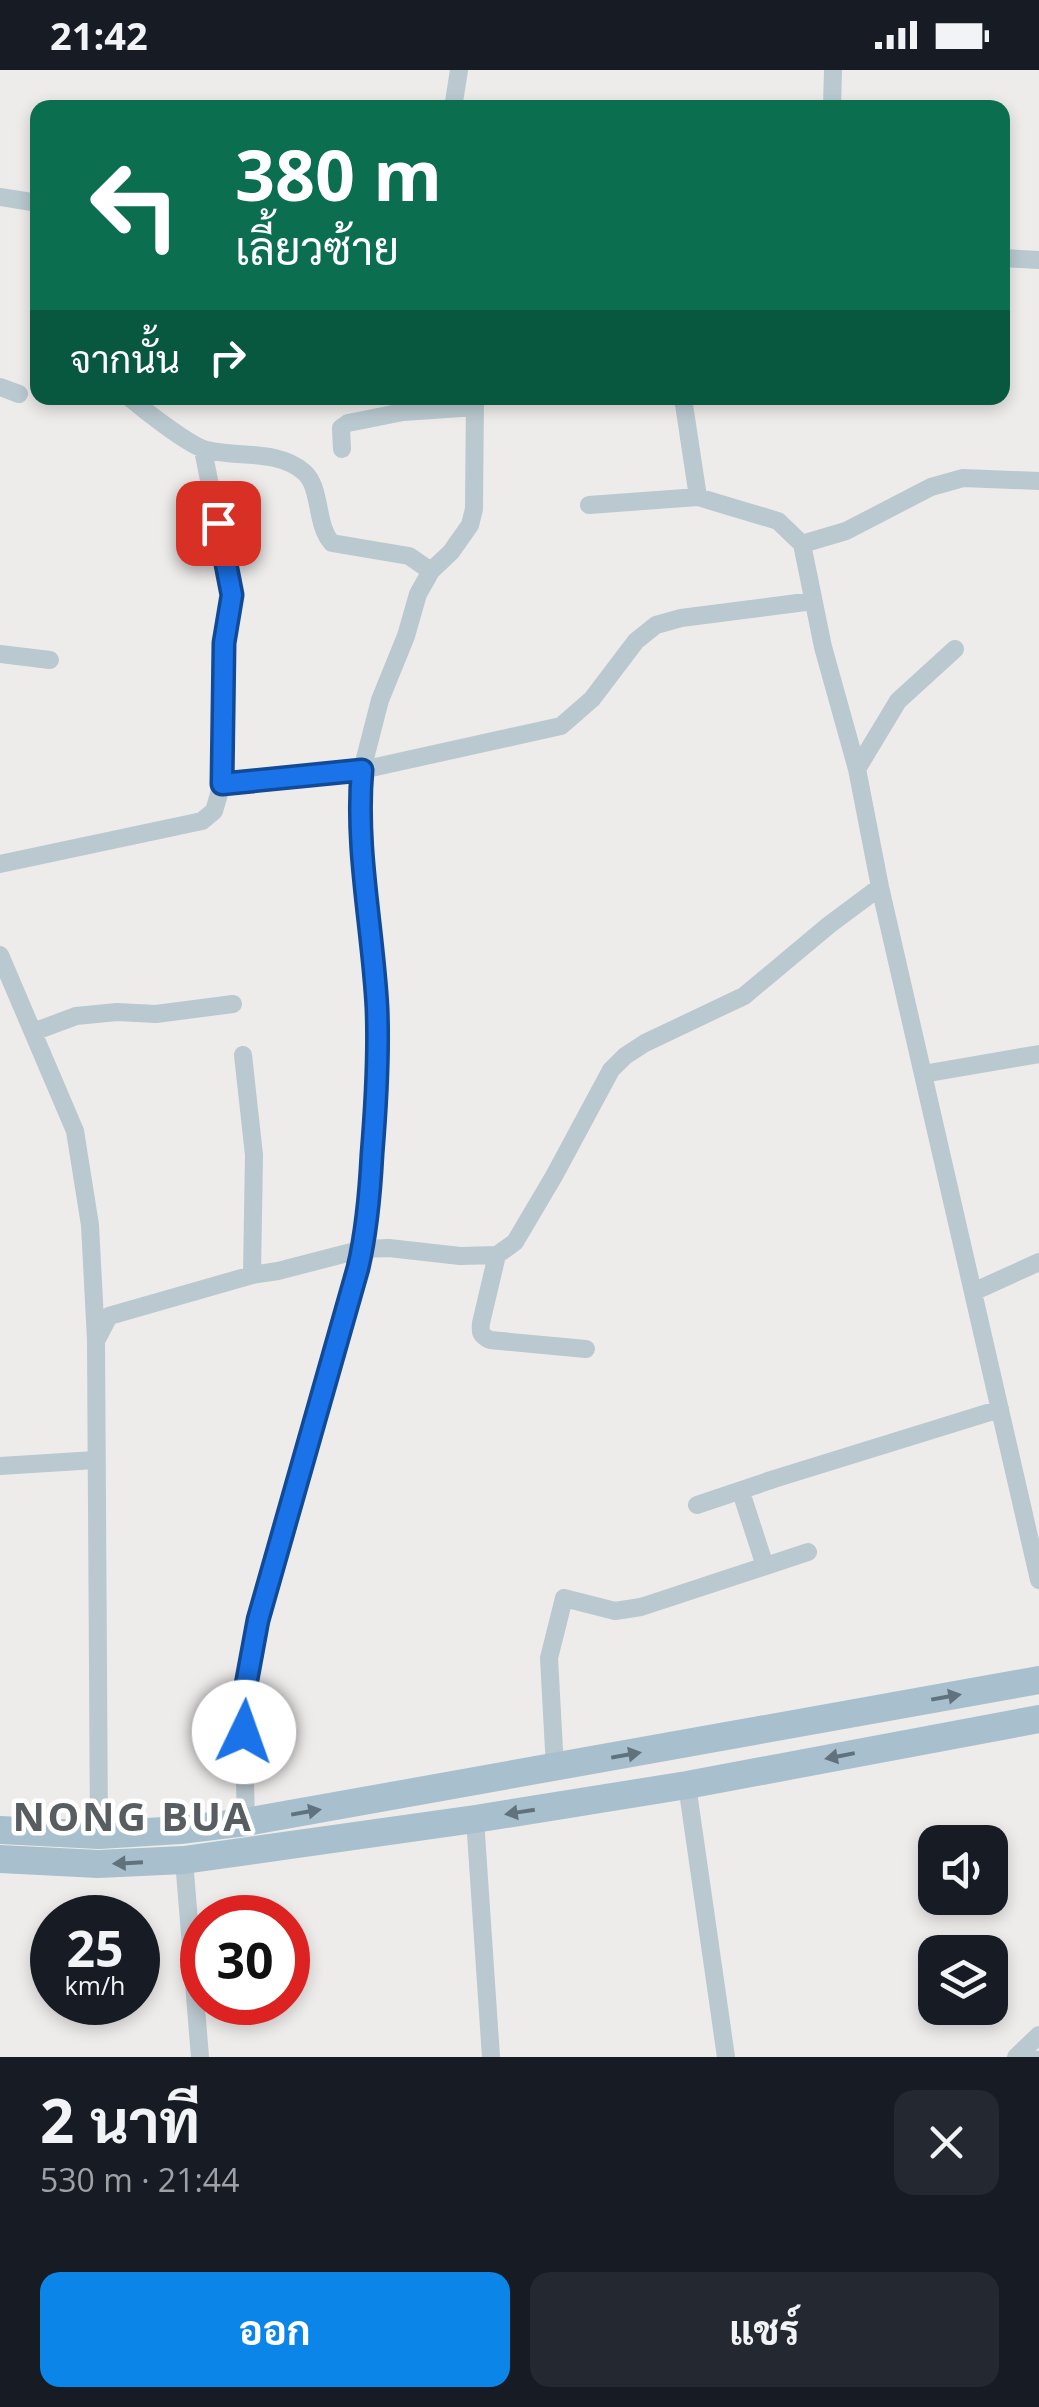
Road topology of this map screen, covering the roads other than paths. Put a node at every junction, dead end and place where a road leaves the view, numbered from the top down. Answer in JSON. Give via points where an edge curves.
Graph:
{"nodes":[{"id":1,"x":459,"y":70,"type":"edge"},
{"id":2,"x":833,"y":70,"type":"edge"},
{"id":3,"x":453,"y":100,"type":"edge"},
{"id":4,"x":832,"y":100,"type":"edge"},
{"id":5,"x":0,"y":197,"type":"edge"},
{"id":6,"x":30,"y":202,"type":"edge"},
{"id":7,"x":1010,"y":258,"type":"edge"},
{"id":8,"x":1039,"y":260,"type":"edge"},
{"id":9,"x":0,"y":386,"type":"edge"},
{"id":10,"x":19,"y":394,"type":"dead end"},
{"id":11,"x":140,"y":405,"type":"edge"},
{"id":12,"x":453,"y":405,"type":"edge"},
{"id":13,"x":475,"y":405,"type":"edge"},
{"id":14,"x":684,"y":405,"type":"edge"},
{"id":15,"x":342,"y":449,"type":"dead end"},
{"id":16,"x":203,"y":450,"type":"junction"},
{"id":17,"x":1039,"y":481,"type":"edge"},
{"id":18,"x":698,"y":497,"type":"junction"},
{"id":19,"x":589,"y":505,"type":"dead end"},
{"id":20,"x":802,"y":544,"type":"junction"},
{"id":21,"x":431,"y":571,"type":"junction"},
{"id":22,"x":814,"y":601,"type":"junction"},
{"id":23,"x":955,"y":648,"type":"dead end"},
{"id":24,"x":0,"y":654,"type":"edge"},
{"id":25,"x":50,"y":660,"type":"dead end"},
{"id":26,"x":857,"y":769,"type":"junction"},
{"id":27,"x":362,"y":770,"type":"junction"},
{"id":28,"x":222,"y":784,"type":"junction"},
{"id":29,"x":0,"y":864,"type":"edge"},
{"id":30,"x":880,"y":887,"type":"junction"},
{"id":31,"x":0,"y":956,"type":"edge"},
{"id":32,"x":232,"y":1004,"type":"dead end"},
{"id":33,"x":32,"y":1032,"type":"junction"},
{"id":34,"x":1039,"y":1054,"type":"edge"},
{"id":35,"x":243,"y":1055,"type":"dead end"},
{"id":36,"x":923,"y":1074,"type":"junction"},
{"id":37,"x":363,"y":1249,"type":"junction"},
{"id":38,"x":497,"y":1254,"type":"junction"},
{"id":39,"x":1039,"y":1262,"type":"edge"},
{"id":40,"x":252,"y":1275,"type":"junction"},
{"id":41,"x":973,"y":1292,"type":"junction"},
{"id":42,"x":96,"y":1341,"type":"junction"},
{"id":43,"x":586,"y":1349,"type":"dead end"},
{"id":44,"x":1000,"y":1409,"type":"junction"},
{"id":45,"x":95,"y":1460,"type":"junction"},
{"id":46,"x":0,"y":1466,"type":"edge"},
{"id":47,"x":741,"y":1492,"type":"junction"},
{"id":48,"x":697,"y":1505,"type":"dead end"},
{"id":49,"x":808,"y":1552,"type":"dead end"},
{"id":50,"x":764,"y":1566,"type":"junction"},
{"id":51,"x":1039,"y":1580,"type":"edge"},
{"id":52,"x":1039,"y":1680,"type":"edge"},
{"id":53,"x":1039,"y":1719,"type":"edge"},
{"id":54,"x":555,"y":1768,"type":"junction"},
{"id":55,"x":688,"y":1785,"type":"junction"},
{"id":56,"x":475,"y":1819,"type":"junction"},
{"id":57,"x":246,"y":1822,"type":"junction"},
{"id":58,"x":0,"y":1830,"type":"edge"},
{"id":59,"x":99,"y":1835,"type":"junction"},
{"id":60,"x":0,"y":1860,"type":"edge"},
{"id":61,"x":184,"y":1860,"type":"junction"},
{"id":62,"x":1039,"y":2035,"type":"edge"},
{"id":63,"x":1039,"y":2055,"type":"edge"},
{"id":64,"x":200,"y":2057,"type":"edge"},
{"id":65,"x":491,"y":2057,"type":"edge"},
{"id":66,"x":726,"y":2057,"type":"edge"},
{"id":67,"x":1016,"y":2057,"type":"edge"},
{"id":68,"x":1024,"y":2057,"type":"edge"}],
"edges":[{"from":1,"to":3,"type":"street"},
{"from":2,"to":4,"type":"street"},
{"from":5,"to":6,"type":"street"},
{"from":7,"to":8,"type":"street"},
{"from":9,"to":10,"type":"street"},
{"from":11,"to":16,"type":"street"},
{"from":12,"to":15,"type":"street","via":[[348,423],[341,428]]},
{"from":13,"to":21,"type":"street","via":[[470,526]]},
{"from":14,"to":18,"type":"street"},
{"from":16,"to":21,"type":"street","via":[[272,457],[302,470],[332,543],[409,556]]},
{"from":16,"to":28,"type":"street","via":[[232,595],[224,643]]},
{"from":17,"to":20,"type":"street","via":[[947,482]]},
{"from":18,"to":19,"type":"street"},
{"from":18,"to":20,"type":"street","via":[[778,521]]},
{"from":20,"to":22,"type":"street"},
{"from":21,"to":27,"type":"street","via":[[380,700]]},
{"from":22,"to":26,"type":"street"},
{"from":22,"to":27,"type":"street","via":[[656,625],[561,726]]},
{"from":23,"to":26,"type":"street","via":[[898,701]]},
{"from":24,"to":25,"type":"street"},
{"from":26,"to":30,"type":"street"},
{"from":27,"to":28,"type":"street"},
{"from":27,"to":37,"type":"street","via":[[378,1086]]},
{"from":28,"to":29,"type":"street","via":[[214,811],[202,820]]},
{"from":30,"to":36,"type":"street"},
{"from":30,"to":38,"type":"street","via":[[744,996],[625,1056],[515,1242]]},
{"from":31,"to":33,"type":"street"},
{"from":32,"to":33,"type":"street","via":[[76,1016]]},
{"from":33,"to":42,"type":"street","via":[[75,1132],[90,1225]]},
{"from":34,"to":36,"type":"street"},
{"from":35,"to":40,"type":"street","via":[[254,1155]]},
{"from":36,"to":41,"type":"street"},
{"from":37,"to":38,"type":"street"},
{"from":37,"to":40,"type":"street"},
{"from":37,"to":57,"type":"street","via":[[258,1620],[243,1701]]},
{"from":38,"to":43,"type":"street","via":[[483,1336]]},
{"from":39,"to":41,"type":"street"},
{"from":40,"to":42,"type":"street","via":[[108,1316]]},
{"from":41,"to":44,"type":"street"},
{"from":42,"to":45,"type":"street"},
{"from":44,"to":47,"type":"street"},
{"from":44,"to":51,"type":"street"},
{"from":45,"to":46,"type":"street"},
{"from":45,"to":59,"type":"street"},
{"from":47,"to":48,"type":"street"},
{"from":47,"to":50,"type":"street"},
{"from":49,"to":50,"type":"street"},
{"from":50,"to":54,"type":"street","via":[[641,1607],[615,1611],[564,1598],[549,1658]]},
{"from":54,"to":52,"type":"main road","one_way":true},
{"from":53,"to":55,"type":"main road","one_way":true},
{"from":57,"to":54,"type":"main road","one_way":true},
{"from":55,"to":56,"type":"main road","one_way":true},
{"from":55,"to":66,"type":"street"},
{"from":56,"to":61,"type":"main road"},
{"from":56,"to":65,"type":"street"},
{"from":57,"to":59,"type":"main road"},
{"from":58,"to":59,"type":"main road"},
{"from":61,"to":60,"type":"main road","one_way":true},
{"from":61,"to":64,"type":"street"},
{"from":62,"to":67,"type":"street"},
{"from":63,"to":68,"type":"lane"}]}
